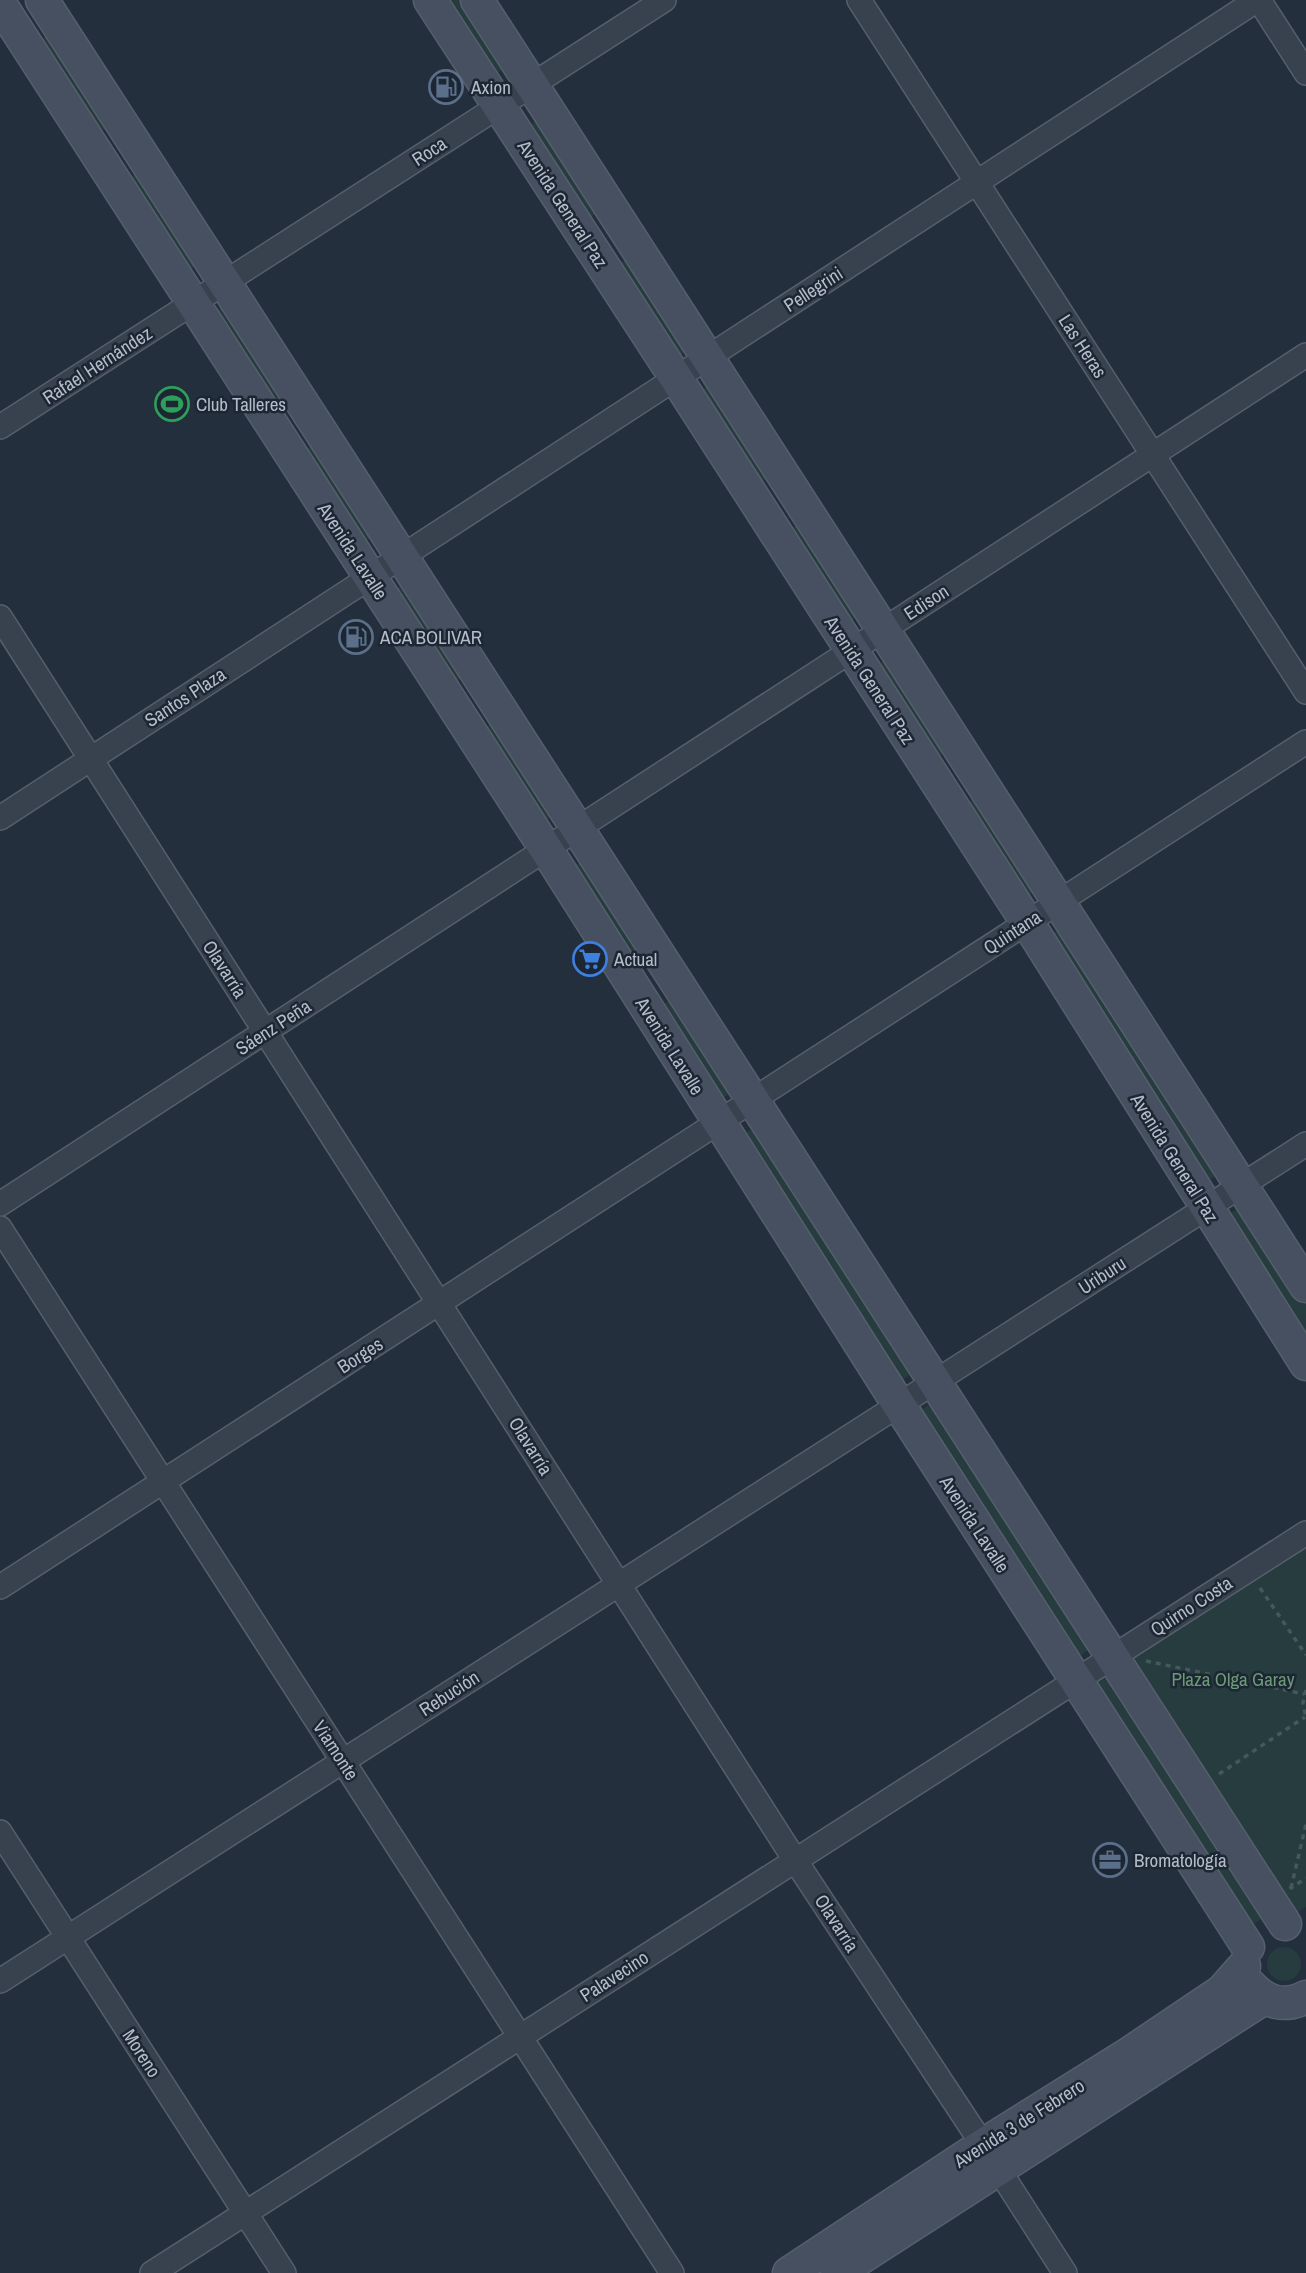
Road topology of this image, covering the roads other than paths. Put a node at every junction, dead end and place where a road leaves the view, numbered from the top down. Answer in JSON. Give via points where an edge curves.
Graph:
{"nodes":[{"id":1,"x":430,"y":0,"type":"edge"},
{"id":2,"x":477,"y":0,"type":"edge"},
{"id":3,"x":664,"y":0,"type":"edge"},
{"id":4,"x":859,"y":0,"type":"edge"},
{"id":5,"x":1258,"y":0,"type":"edge"},
{"id":6,"x":45,"y":1,"type":"edge"},
{"id":7,"x":4,"y":19,"type":"edge"},
{"id":8,"x":1306,"y":73,"type":"edge"},
{"id":9,"x":532,"y":85,"type":"junction"},
{"id":10,"x":499,"y":106,"type":"junction"},
{"id":11,"x":977,"y":182,"type":"junction"},
{"id":12,"x":225,"y":282,"type":"junction"},
{"id":13,"x":193,"y":303,"type":"junction"},
{"id":14,"x":1306,"y":355,"type":"edge"},
{"id":15,"x":708,"y":357,"type":"junction"},
{"id":16,"x":676,"y":378,"type":"junction"},
{"id":17,"x":0,"y":427,"type":"edge"},
{"id":18,"x":1153,"y":455,"type":"junction"},
{"id":19,"x":402,"y":557,"type":"junction"},
{"id":20,"x":370,"y":578,"type":"junction"},
{"id":21,"x":0,"y":617,"type":"edge"},
{"id":22,"x":883,"y":630,"type":"junction"},
{"id":23,"x":851,"y":651,"type":"junction"},
{"id":24,"x":1306,"y":692,"type":"edge"},
{"id":25,"x":1306,"y":742,"type":"edge"},
{"id":26,"x":90,"y":759,"type":"junction"},
{"id":27,"x":0,"y":818,"type":"edge"},
{"id":28,"x":578,"y":829,"type":"junction"},
{"id":29,"x":546,"y":849,"type":"junction"},
{"id":30,"x":1058,"y":902,"type":"junction"},
{"id":31,"x":1027,"y":922,"type":"junction"},
{"id":32,"x":265,"y":1032,"type":"junction"},
{"id":33,"x":752,"y":1099,"type":"junction"},
{"id":34,"x":719,"y":1124,"type":"junction"},
{"id":35,"x":1306,"y":1144,"type":"edge"},
{"id":36,"x":1241,"y":1185,"type":"junction"},
{"id":37,"x":0,"y":1204,"type":"edge"},
{"id":38,"x":1206,"y":1208,"type":"junction"},
{"id":39,"x":0,"y":1228,"type":"edge"},
{"id":40,"x":1306,"y":1286,"type":"edge"},
{"id":41,"x":440,"y":1304,"type":"junction"},
{"id":42,"x":1306,"y":1364,"type":"edge"},
{"id":43,"x":935,"y":1382,"type":"junction"},
{"id":44,"x":899,"y":1405,"type":"junction"},
{"id":45,"x":164,"y":1481,"type":"junction"},
{"id":46,"x":1306,"y":1533,"type":"edge"},
{"id":47,"x":618,"y":1585,"type":"junction"},
{"id":48,"x":0,"y":1587,"type":"edge"},
{"id":49,"x":1113,"y":1657,"type":"junction"},
{"id":50,"x":1077,"y":1680,"type":"junction"},
{"id":51,"x":343,"y":1761,"type":"junction"},
{"id":52,"x":0,"y":1832,"type":"edge"},
{"id":53,"x":795,"y":1860,"type":"junction"},
{"id":54,"x":1299,"y":1927,"type":"edge"},
{"id":55,"x":68,"y":1938,"type":"junction"},
{"id":56,"x":1246,"y":1956,"type":"junction"},
{"id":57,"x":0,"y":1981,"type":"edge"},
{"id":58,"x":1290,"y":2006,"type":"edge"},
{"id":59,"x":521,"y":2037,"type":"junction"},
{"id":60,"x":1138,"y":2064,"type":"junction"},
{"id":61,"x":991,"y":2157,"type":"junction"},
{"id":62,"x":245,"y":2213,"type":"junction"},
{"id":63,"x":860,"y":2242,"type":"junction"},
{"id":64,"x":152,"y":2273,"type":"edge"},
{"id":65,"x":284,"y":2273,"type":"edge"},
{"id":66,"x":672,"y":2273,"type":"edge"},
{"id":67,"x":789,"y":2273,"type":"edge"},
{"id":68,"x":837,"y":2273,"type":"edge"},
{"id":69,"x":1065,"y":2273,"type":"edge"}],
"edges":[{"from":1,"to":10,"type":"main road","name":"Avenida General Paz"},
{"from":2,"to":9,"type":"main road","name":"Avenida General Paz"},
{"from":3,"to":9,"type":"street","name":"Roca"},
{"from":4,"to":11,"type":"street","name":"Las Heras"},
{"from":5,"to":8,"type":"street"},
{"from":5,"to":11,"type":"street","name":"Pellegrini"},
{"from":6,"to":7,"type":"street"},
{"from":6,"to":12,"type":"main road","name":"Avenida Lavalle"},
{"from":7,"to":13,"type":"main road","name":"Avenida Lavalle"},
{"from":9,"to":10,"type":"street","name":"Roca"},
{"from":9,"to":15,"type":"main road","name":"Avenida General Paz"},
{"from":10,"to":12,"type":"street","name":"Roca"},
{"from":10,"to":16,"type":"main road","name":"Avenida General Paz"},
{"from":11,"to":15,"type":"street","name":"Pellegrini"},
{"from":11,"to":18,"type":"street","name":"Las Heras"},
{"from":12,"to":13,"type":"street","name":"Roca"},
{"from":12,"to":19,"type":"main road","name":"Avenida Lavalle"},
{"from":13,"to":17,"type":"street","name":"Rafael Hernández"},
{"from":13,"to":20,"type":"main road","name":"Avenida Lavalle"},
{"from":14,"to":18,"type":"street","name":"Edison"},
{"from":15,"to":16,"type":"street","name":"Pellegrini"},
{"from":15,"to":22,"type":"main road","name":"Avenida General Paz"},
{"from":16,"to":19,"type":"street","name":"Pellegrini"},
{"from":16,"to":23,"type":"main road","name":"Avenida General Paz"},
{"from":18,"to":22,"type":"street","name":"Edison"},
{"from":18,"to":24,"type":"street","name":"Las Heras"},
{"from":19,"to":20,"type":"street","name":"Pellegrini"},
{"from":19,"to":28,"type":"main road","name":"Avenida Lavalle"},
{"from":20,"to":26,"type":"street","name":"Santos Plaza"},
{"from":20,"to":29,"type":"main road","name":"Avenida Lavalle"},
{"from":21,"to":26,"type":"street","name":"Olavarría"},
{"from":22,"to":23,"type":"street","name":"Edison"},
{"from":22,"to":30,"type":"main road","name":"Avenida General Paz"},
{"from":23,"to":28,"type":"street","name":"Edison"},
{"from":23,"to":31,"type":"main road","name":"Avenida General Paz"},
{"from":25,"to":30,"type":"street","name":"Quintana"},
{"from":26,"to":27,"type":"street","name":"Santos Plaza"},
{"from":26,"to":32,"type":"street","name":"Olavarría"},
{"from":28,"to":29,"type":"street","name":"Edison"},
{"from":28,"to":33,"type":"main road","name":"Avenida Lavalle"},
{"from":29,"to":32,"type":"street","name":"Sáenz Peña"},
{"from":29,"to":34,"type":"main road","name":"Avenida Lavalle"},
{"from":30,"to":31,"type":"street","name":"Quintana"},
{"from":30,"to":36,"type":"main road","name":"Avenida General Paz"},
{"from":31,"to":33,"type":"street","name":"Quintana"},
{"from":31,"to":38,"type":"main road","name":"Avenida General Paz"},
{"from":32,"to":37,"type":"street","name":"Sáenz Peña"},
{"from":32,"to":41,"type":"street","name":"Olavarría"},
{"from":33,"to":34,"type":"street","name":"Quintana"},
{"from":33,"to":43,"type":"main road","name":"Avenida Lavalle"},
{"from":34,"to":41,"type":"street","name":"Borges"},
{"from":34,"to":44,"type":"main road","name":"Avenida Lavalle"},
{"from":35,"to":36,"type":"street","name":"Uriburu"},
{"from":36,"to":38,"type":"street","name":"Uriburu"},
{"from":36,"to":40,"type":"main road","name":"Avenida General Paz"},
{"from":38,"to":42,"type":"main road","name":"Avenida General Paz"},
{"from":38,"to":43,"type":"street","name":"Uriburu"},
{"from":39,"to":45,"type":"street","name":"Viamonte"},
{"from":41,"to":45,"type":"street","name":"Borges"},
{"from":41,"to":47,"type":"street","name":"Olavarría"},
{"from":43,"to":44,"type":"street","name":"Uriburu"},
{"from":43,"to":49,"type":"main road","name":"Avenida Lavalle"},
{"from":44,"to":47,"type":"street","name":"Rebución"},
{"from":44,"to":50,"type":"main road","name":"Avenida Lavalle"},
{"from":45,"to":48,"type":"street","name":"Borges"},
{"from":45,"to":51,"type":"street","name":"Viamonte"},
{"from":46,"to":49,"type":"street","name":"Quirno Costa"},
{"from":47,"to":51,"type":"street","name":"Rebución"},
{"from":47,"to":53,"type":"street","name":"Olavarría"},
{"from":49,"to":50,"type":"street","name":"Quirno Costa"},
{"from":49,"to":54,"type":"main road","name":"Avenida Lavalle"},
{"from":50,"to":53,"type":"street","name":"Palavecino"},
{"from":50,"to":56,"type":"main road","name":"Avenida Lavalle"},
{"from":51,"to":55,"type":"street","name":"Rebución"},
{"from":51,"to":59,"type":"street","name":"Viamonte"},
{"from":52,"to":55,"type":"street","name":"Moreno"},
{"from":53,"to":59,"type":"street","name":"Palavecino"},
{"from":53,"to":61,"type":"street","name":"Olavarría"},
{"from":54,"to":56,"type":"main road","name":"Avenida 3 de Febrero","via":[[1275,1924],[1262,1930],[1252,1939]]},
{"from":55,"to":57,"type":"street","name":"Rebución"},
{"from":55,"to":62,"type":"street","name":"Moreno"},
{"from":56,"to":58,"type":"main road","name":"Avenida Lavalle","via":[[1251,1987]]},
{"from":56,"to":60,"type":"main road","name":"Avenida 3 de Febrero","via":[[1222,1991]]},
{"from":58,"to":60,"type":"main road","name":"Avenida 3 de Febrero"},
{"from":59,"to":62,"type":"street","name":"Palavecino"},
{"from":59,"to":66,"type":"street","name":"Viamonte"},
{"from":60,"to":61,"type":"main road","name":"Avenida 3 de Febrero"},
{"from":61,"to":63,"type":"main road","name":"Avenida 3 de Febrero"},
{"from":61,"to":69,"type":"street","name":"Olavarría"},
{"from":62,"to":64,"type":"street","name":"Palavecino"},
{"from":62,"to":65,"type":"street","name":"Moreno"},
{"from":63,"to":67,"type":"main road","name":"Avenida 3 de Febrero"},
{"from":63,"to":68,"type":"main road","name":"Avenida 3 de Febrero"}]}
